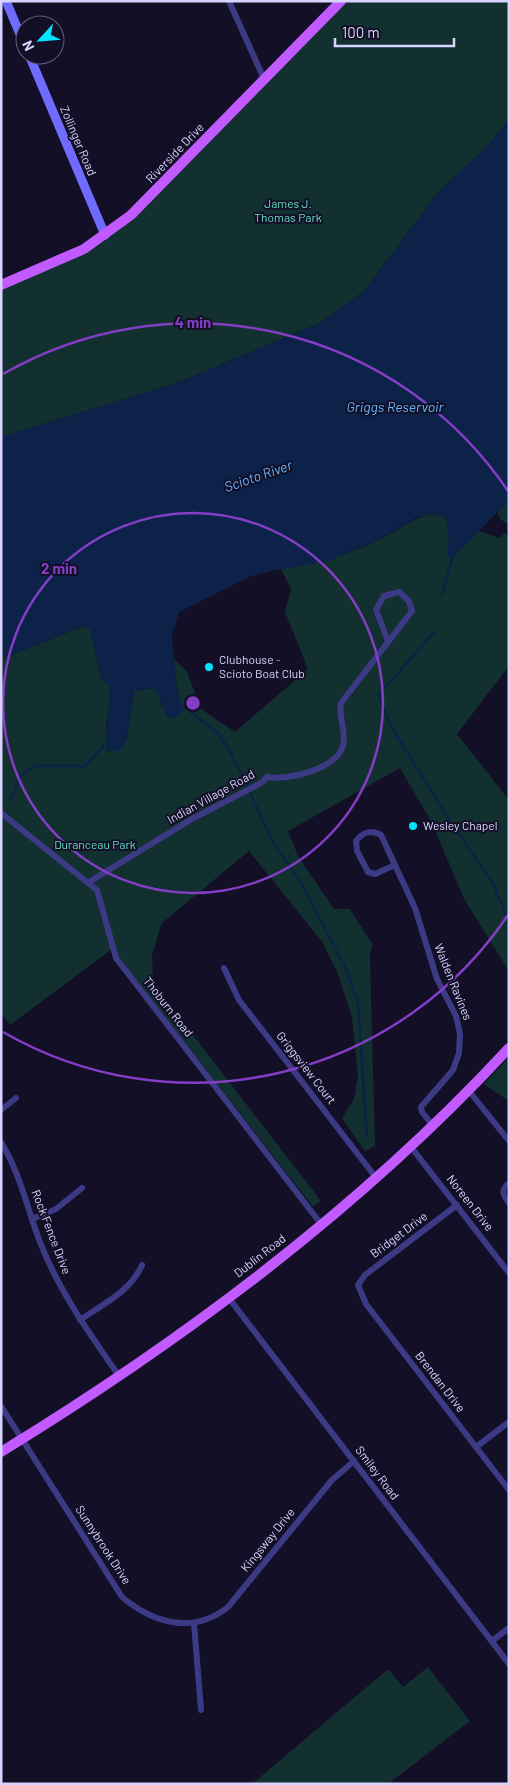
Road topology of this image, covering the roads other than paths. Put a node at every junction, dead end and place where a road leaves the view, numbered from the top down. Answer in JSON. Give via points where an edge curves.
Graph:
{"nodes":[{"id":1,"x":6,"y":1,"type":"edge"},
{"id":2,"x":229,"y":1,"type":"edge"},
{"id":3,"x":341,"y":1,"type":"edge"},
{"id":4,"x":15,"y":22,"type":"edge"},
{"id":5,"x":33,"y":65,"type":"edge"},
{"id":6,"x":264,"y":79,"type":"junction"},
{"id":7,"x":105,"y":235,"type":"junction"},
{"id":8,"x":1,"y":285,"type":"edge"},
{"id":9,"x":388,"y":641,"type":"junction"},
{"id":10,"x":1,"y":813,"type":"edge"},
{"id":11,"x":395,"y":865,"type":"junction"},
{"id":12,"x":89,"y":882,"type":"junction"},
{"id":13,"x":224,"y":968,"type":"dead end"},
{"id":14,"x":509,"y":1048,"type":"edge"},
{"id":15,"x":469,"y":1091,"type":"junction"},
{"id":16,"x":16,"y":1098,"type":"dead end"},
{"id":17,"x":1,"y":1110,"type":"edge"},
{"id":18,"x":433,"y":1126,"type":"junction"},
{"id":19,"x":509,"y":1141,"type":"edge"},
{"id":20,"x":1,"y":1142,"type":"edge"},
{"id":21,"x":411,"y":1147,"type":"junction"},
{"id":22,"x":377,"y":1179,"type":"junction"},
{"id":23,"x":509,"y":1183,"type":"edge"},
{"id":24,"x":82,"y":1188,"type":"dead end"},
{"id":25,"x":509,"y":1203,"type":"edge"},
{"id":26,"x":457,"y":1204,"type":"junction"},
{"id":27,"x":32,"y":1219,"type":"junction"},
{"id":28,"x":321,"y":1224,"type":"junction"},
{"id":29,"x":142,"y":1265,"type":"dead end"},
{"id":30,"x":509,"y":1273,"type":"edge"},
{"id":31,"x":358,"y":1285,"type":"joint"},
{"id":32,"x":228,"y":1297,"type":"junction"},
{"id":33,"x":80,"y":1320,"type":"junction"},
{"id":34,"x":119,"y":1376,"type":"junction"},
{"id":35,"x":1,"y":1406,"type":"edge"},
{"id":36,"x":509,"y":1422,"type":"edge"},
{"id":37,"x":22,"y":1440,"type":"junction"},
{"id":38,"x":476,"y":1447,"type":"junction"},
{"id":39,"x":1,"y":1452,"type":"edge"},
{"id":40,"x":354,"y":1461,"type":"junction"},
{"id":41,"x":509,"y":1490,"type":"edge"},
{"id":42,"x":194,"y":1623,"type":"junction"},
{"id":43,"x":509,"y":1628,"type":"edge"},
{"id":44,"x":492,"y":1642,"type":"junction"},
{"id":45,"x":509,"y":1664,"type":"edge"},
{"id":46,"x":201,"y":1710,"type":"dead end"}],
"edges":[{"from":1,"to":4,"type":"main road"},
{"from":2,"to":6,"type":"street"},
{"from":3,"to":6,"type":"main road","name":"Riverside Drive"},
{"from":5,"to":7,"type":"main road","name":"Zollinger Road"},
{"from":6,"to":7,"type":"main road","name":"Riverside Drive","via":[[146,201]]},
{"from":7,"to":8,"type":"main road","name":"Riverside Drive","via":[[76,253]]},
{"from":9,"to":9,"type":"street","name":"Indian Village Road","via":[[412,611],[409,601],[399,592],[384,596],[376,610]]},
{"from":9,"to":12,"type":"street","name":"Indian Village Road","via":[[340,703],[343,746],[330,762],[285,778],[267,777]]},
{"from":10,"to":12,"type":"street","name":"Thoburn Road"},
{"from":11,"to":11,"type":"street","name":"Walden Ravines","via":[[381,835],[366,832],[356,841],[357,851],[368,872],[374,874]]},
{"from":11,"to":18,"type":"street","name":"Walden Ravines","via":[[415,908],[437,978],[456,1016],[460,1034],[459,1053],[453,1070],[421,1107]]},
{"from":12,"to":28,"type":"street","name":"Thoburn Road","via":[[100,897],[116,958]]},
{"from":13,"to":22,"type":"street","name":"Griggsview Court","via":[[239,1000]]},
{"from":14,"to":15,"type":"main road","name":"Dublin Road"},
{"from":15,"to":18,"type":"main road","name":"Dublin Road"},
{"from":15,"to":19,"type":"street"},
{"from":16,"to":17,"type":"street"},
{"from":18,"to":21,"type":"main road","name":"Dublin Road"},
{"from":20,"to":27,"type":"street","name":"Rock Fence Drive","via":[[11,1158]]},
{"from":21,"to":22,"type":"main road","name":"Dublin Road"},
{"from":21,"to":26,"type":"street","name":"Noreen Drive"},
{"from":22,"to":28,"type":"main road","name":"Dublin Road"},
{"from":23,"to":25,"type":"street","via":[[503,1189]]},
{"from":24,"to":27,"type":"street","via":[[56,1209]]},
{"from":26,"to":30,"type":"street","name":"Noreen Drive"},
{"from":26,"to":31,"type":"street","name":"Bridget Drive","via":[[365,1275]]},
{"from":27,"to":33,"type":"street","name":"Rock Fence Drive","via":[[58,1282]]},
{"from":28,"to":32,"type":"main road","name":"Dublin Road"},
{"from":29,"to":33,"type":"street","via":[[136,1279],[124,1290]]},
{"from":31,"to":38,"type":"street","name":"Brendan Drive","via":[[366,1304]]},
{"from":32,"to":34,"type":"main road","name":"Dublin Road"},
{"from":32,"to":40,"type":"street","name":"Smiley Road"},
{"from":33,"to":34,"type":"street","name":"Rock Fence Drive"},
{"from":34,"to":37,"type":"main road","name":"Dublin Road"},
{"from":35,"to":37,"type":"street","name":"Sunnybrook Drive"},
{"from":36,"to":38,"type":"street"},
{"from":37,"to":39,"type":"main road","name":"Dublin Road"},
{"from":37,"to":42,"type":"street","name":"Sunnybrook Drive","via":[[122,1597],[156,1619]]},
{"from":38,"to":41,"type":"street","name":"Brendan Drive"},
{"from":40,"to":42,"type":"street","name":"Kingsway Drive","via":[[332,1480],[228,1607],[212,1618]]},
{"from":40,"to":44,"type":"street","name":"Smiley Road"},
{"from":42,"to":46,"type":"street"},
{"from":43,"to":44,"type":"street"},
{"from":44,"to":45,"type":"street","name":"Smiley Road"}]}
